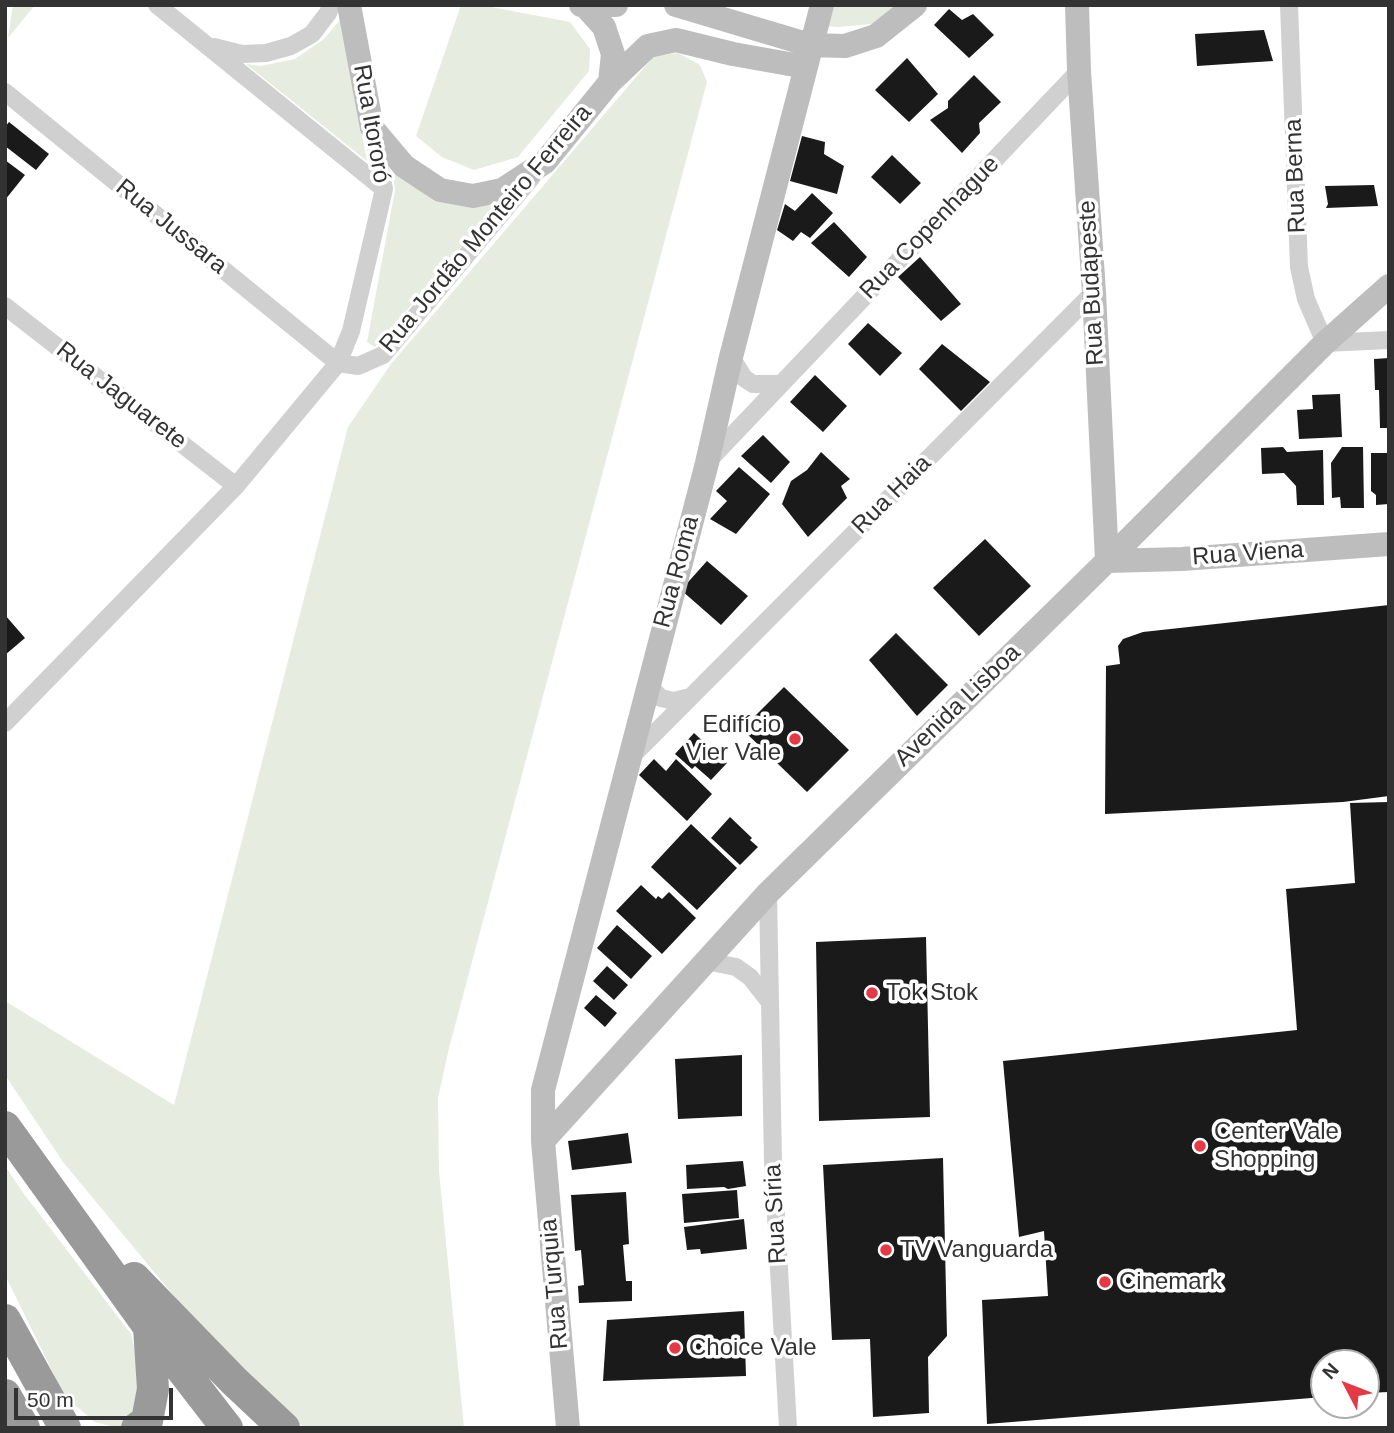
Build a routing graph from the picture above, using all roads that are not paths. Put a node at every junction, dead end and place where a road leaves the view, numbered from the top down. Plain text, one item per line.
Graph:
1 (157, 5) edge
2 (331, 5) edge
3 (349, 5) edge
4 (616, 5) edge
5 (676, 5) edge
6 (822, 5) edge
7 (915, 5) edge
8 (1077, 5) edge
9 (1289, 5) edge
10 (584, 6) edge
11 (207, 45) junction
12 (808, 56) junction
13 (1079, 71) junction
14 (610, 82) junction
15 (5, 92) edge
16 (372, 128) junction
17 (545, 162) junction
18 (384, 189) junction
19 (1389, 286) edge
20 (1094, 292) junction
21 (5, 306) edge
22 (1389, 340) edge
23 (1325, 343) junction
24 (731, 357) junction
25 (338, 363) junction
26 (780, 384) junction
27 (707, 463) junction
28 (236, 486) junction
29 (1389, 544) edge
30 (1107, 561) junction
31 (648, 685) junction
32 (690, 697) junction
33 (6, 720) edge
34 (629, 758) junction
35 (768, 893) junction
36 (706, 961) junction
37 (769, 1001) junction
38 (5, 1127) edge
39 (542, 1141) junction
40 (45, 1182) junction
41 (5, 1320) edge
42 (149, 1327) junction
43 (5, 1395) edge
44 (60, 1417) edge
45 (24, 1428) edge
46 (80, 1428) edge
47 (137, 1428) edge
48 (226, 1428) edge
49 (284, 1428) edge
50 (568, 1428) edge
51 (788, 1428) edge

1 - 11 street
2 - 11 street
3 - 16 main road, Rua Itororó
4 - 10 main road
5 - 12 main road
6 - 12 main road, Rua Roma
7 - 12 main road
8 - 13 main road, Rua Budapeste
9 - 23 street, Rua Berna
10 - 14 main road
11 - 18 street
12 - 14 main road, Rua Jordão Monteiro Ferreira
12 - 24 main road, Rua Roma
13 - 20 main road, Rua Budapeste
13 - 26 street, Rua Copenhague
14 - 17 main road, Rua Jordão Monteiro Ferreira
15 - 25 street, Rua Jussara
16 - 17 main road
16 - 18 street, Rua Itororó
17 - 25 street, Rua Jordão Monteiro Ferreira
18 - 25 street, Rua Itororó
19 - 23 main road, Avenida Lisboa
20 - 30 main road, Rua Budapeste
20 - 32 street, Rua Haia
21 - 28 street, Rua Jaguarete
22 - 23 street
23 - 30 main road, Avenida Lisboa
24 - 26 street
24 - 27 main road, Rua Roma
25 - 28 street
26 - 27 street, Rua Copenhague
27 - 31 main road, Rua Roma
28 - 33 street
29 - 30 main road, Rua Viena
30 - 35 main road, Avenida Lisboa
31 - 32 street
31 - 34 main road, Rua Roma
32 - 34 street, Rua Haia
34 - 39 main road, Rua Roma
35 - 36 main road, Avenida Lisboa
35 - 37 street, Rua Síria
36 - 37 street
36 - 39 main road, Avenida Lisboa
37 - 51 street, Rua Síria
38 - 40 highway
39 - 50 main road, Rua Turquia
40 - 42 highway
40 - 49 highway
41 - 44 highway
42 - 47 highway
42 - 48 highway
43 - 45 highway
44 - 46 highway

